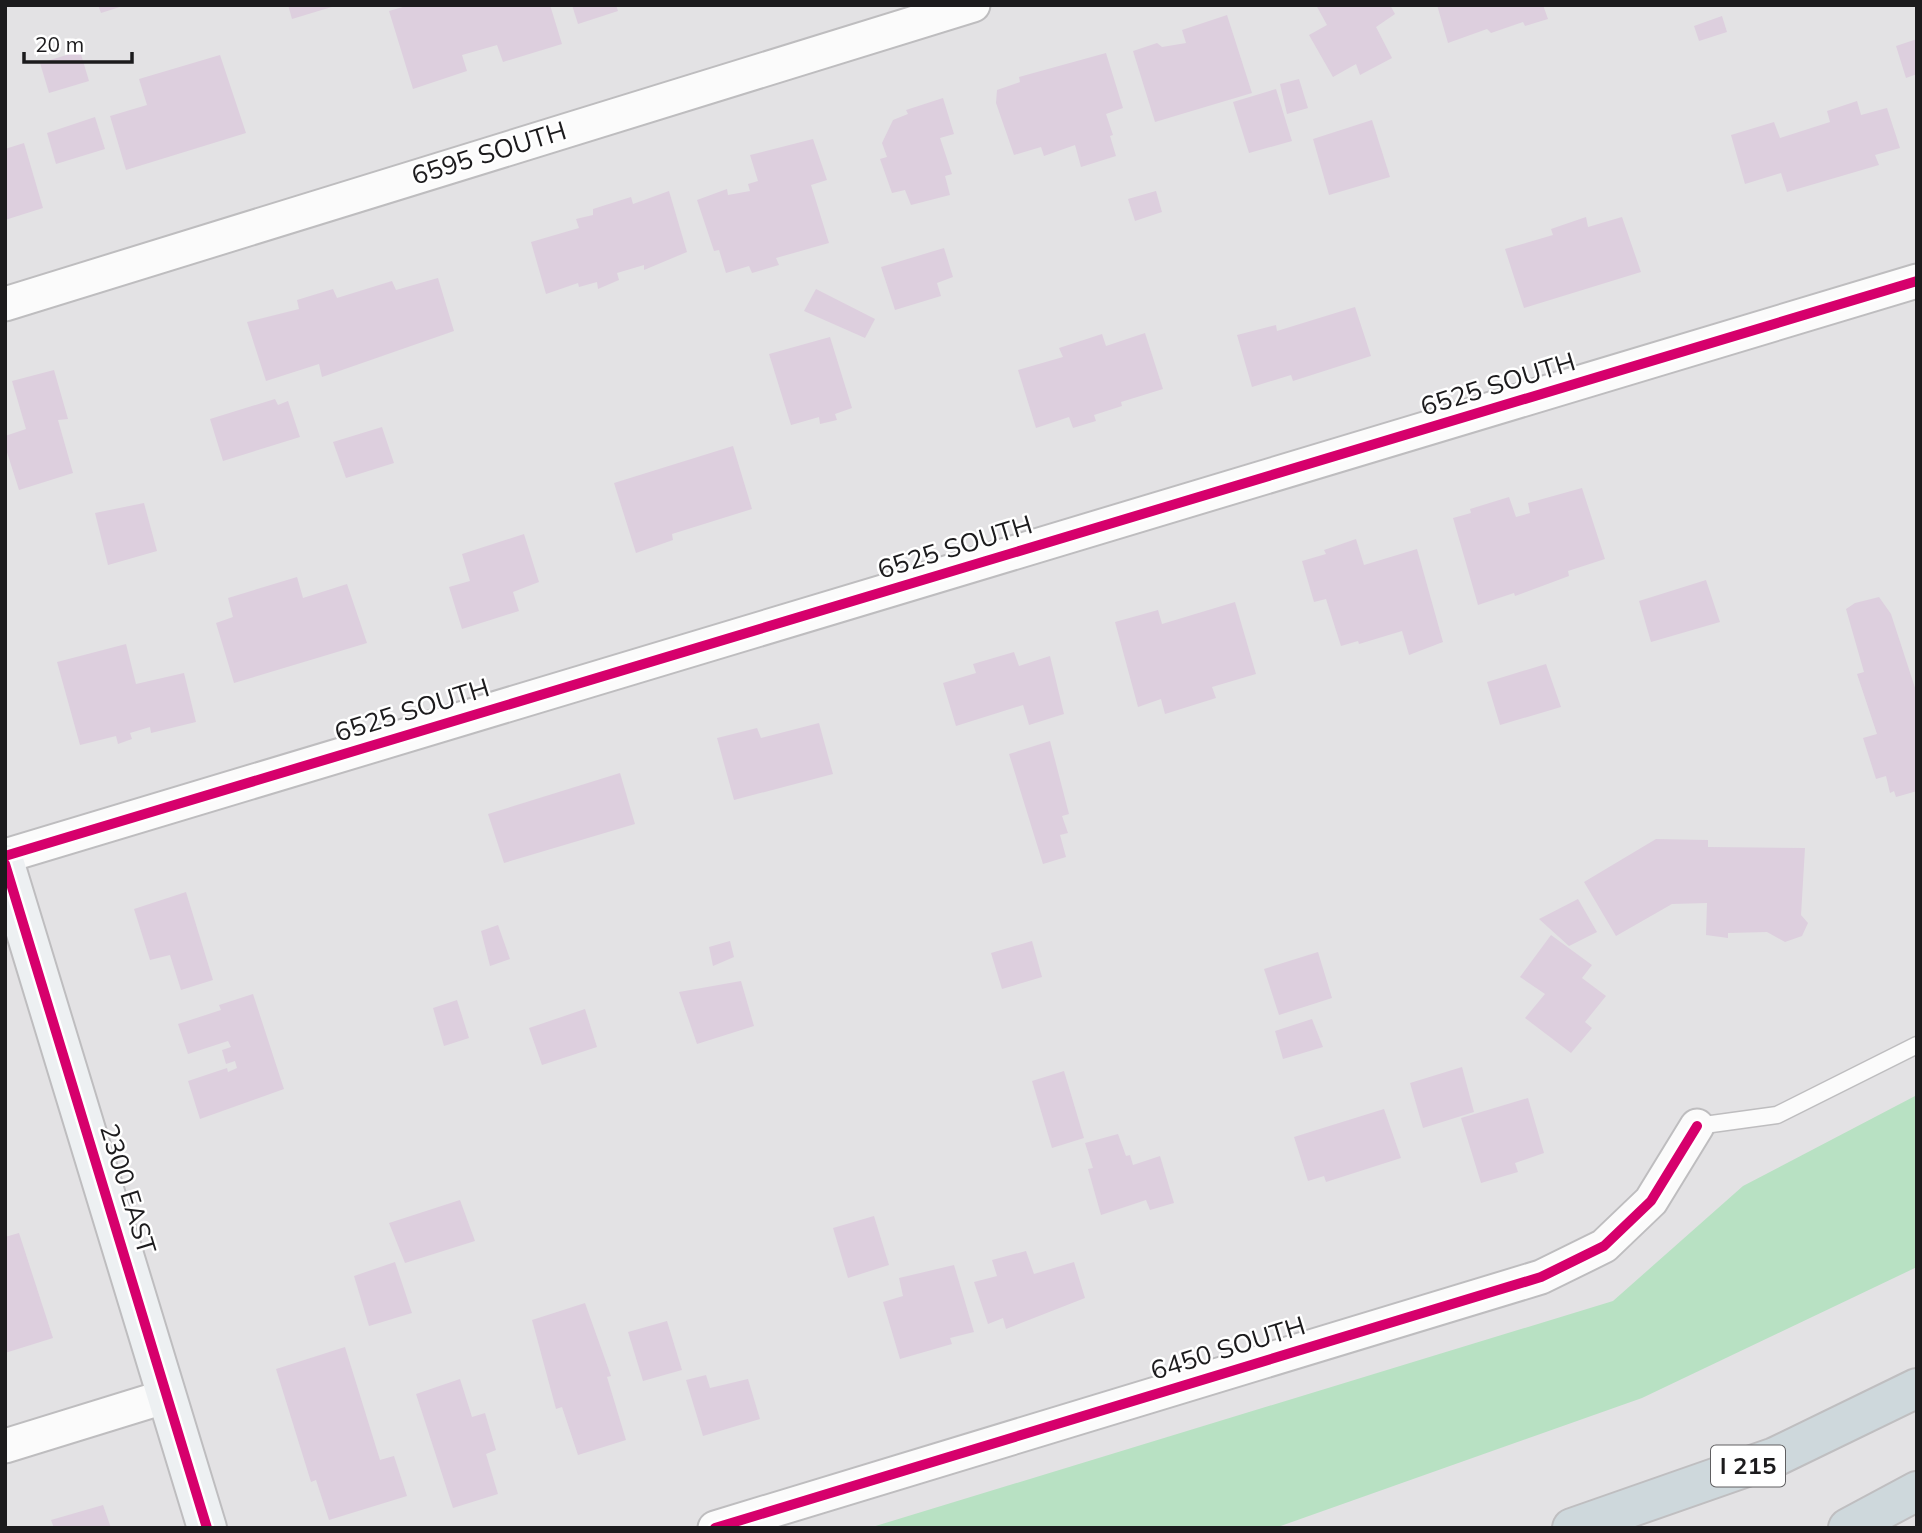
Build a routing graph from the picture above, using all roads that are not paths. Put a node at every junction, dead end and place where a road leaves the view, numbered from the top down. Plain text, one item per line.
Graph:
1 (973, 5) edge
2 (1917, 281) edge
3 (5, 304) edge
4 (7, 872) edge
5 (1917, 1045) edge
6 (1697, 1125) joint
7 (1917, 1362) edge
8 (1917, 1388) edge
9 (167, 1396) junction
10 (5, 1446) edge
11 (1775, 1457) junction
12 (1917, 1491) edge
13 (1917, 1513) edge
14 (207, 1528) edge
15 (715, 1528) edge
16 (1572, 1528) edge
17 (1848, 1528) edge
18 (1875, 1528) edge

1 - 3 street, 6595 SOUTH
2 - 4 street, 6525 SOUTH
4 - 9 street, 2300 EAST
5 - 6 lane
6 - 15 street, 6450 SOUTH
7 - 11 highway
8 - 11 highway, I 215
9 - 10 street
9 - 14 street, 2300 EAST
11 - 16 highway, I 215
12 - 17 highway
13 - 18 highway

